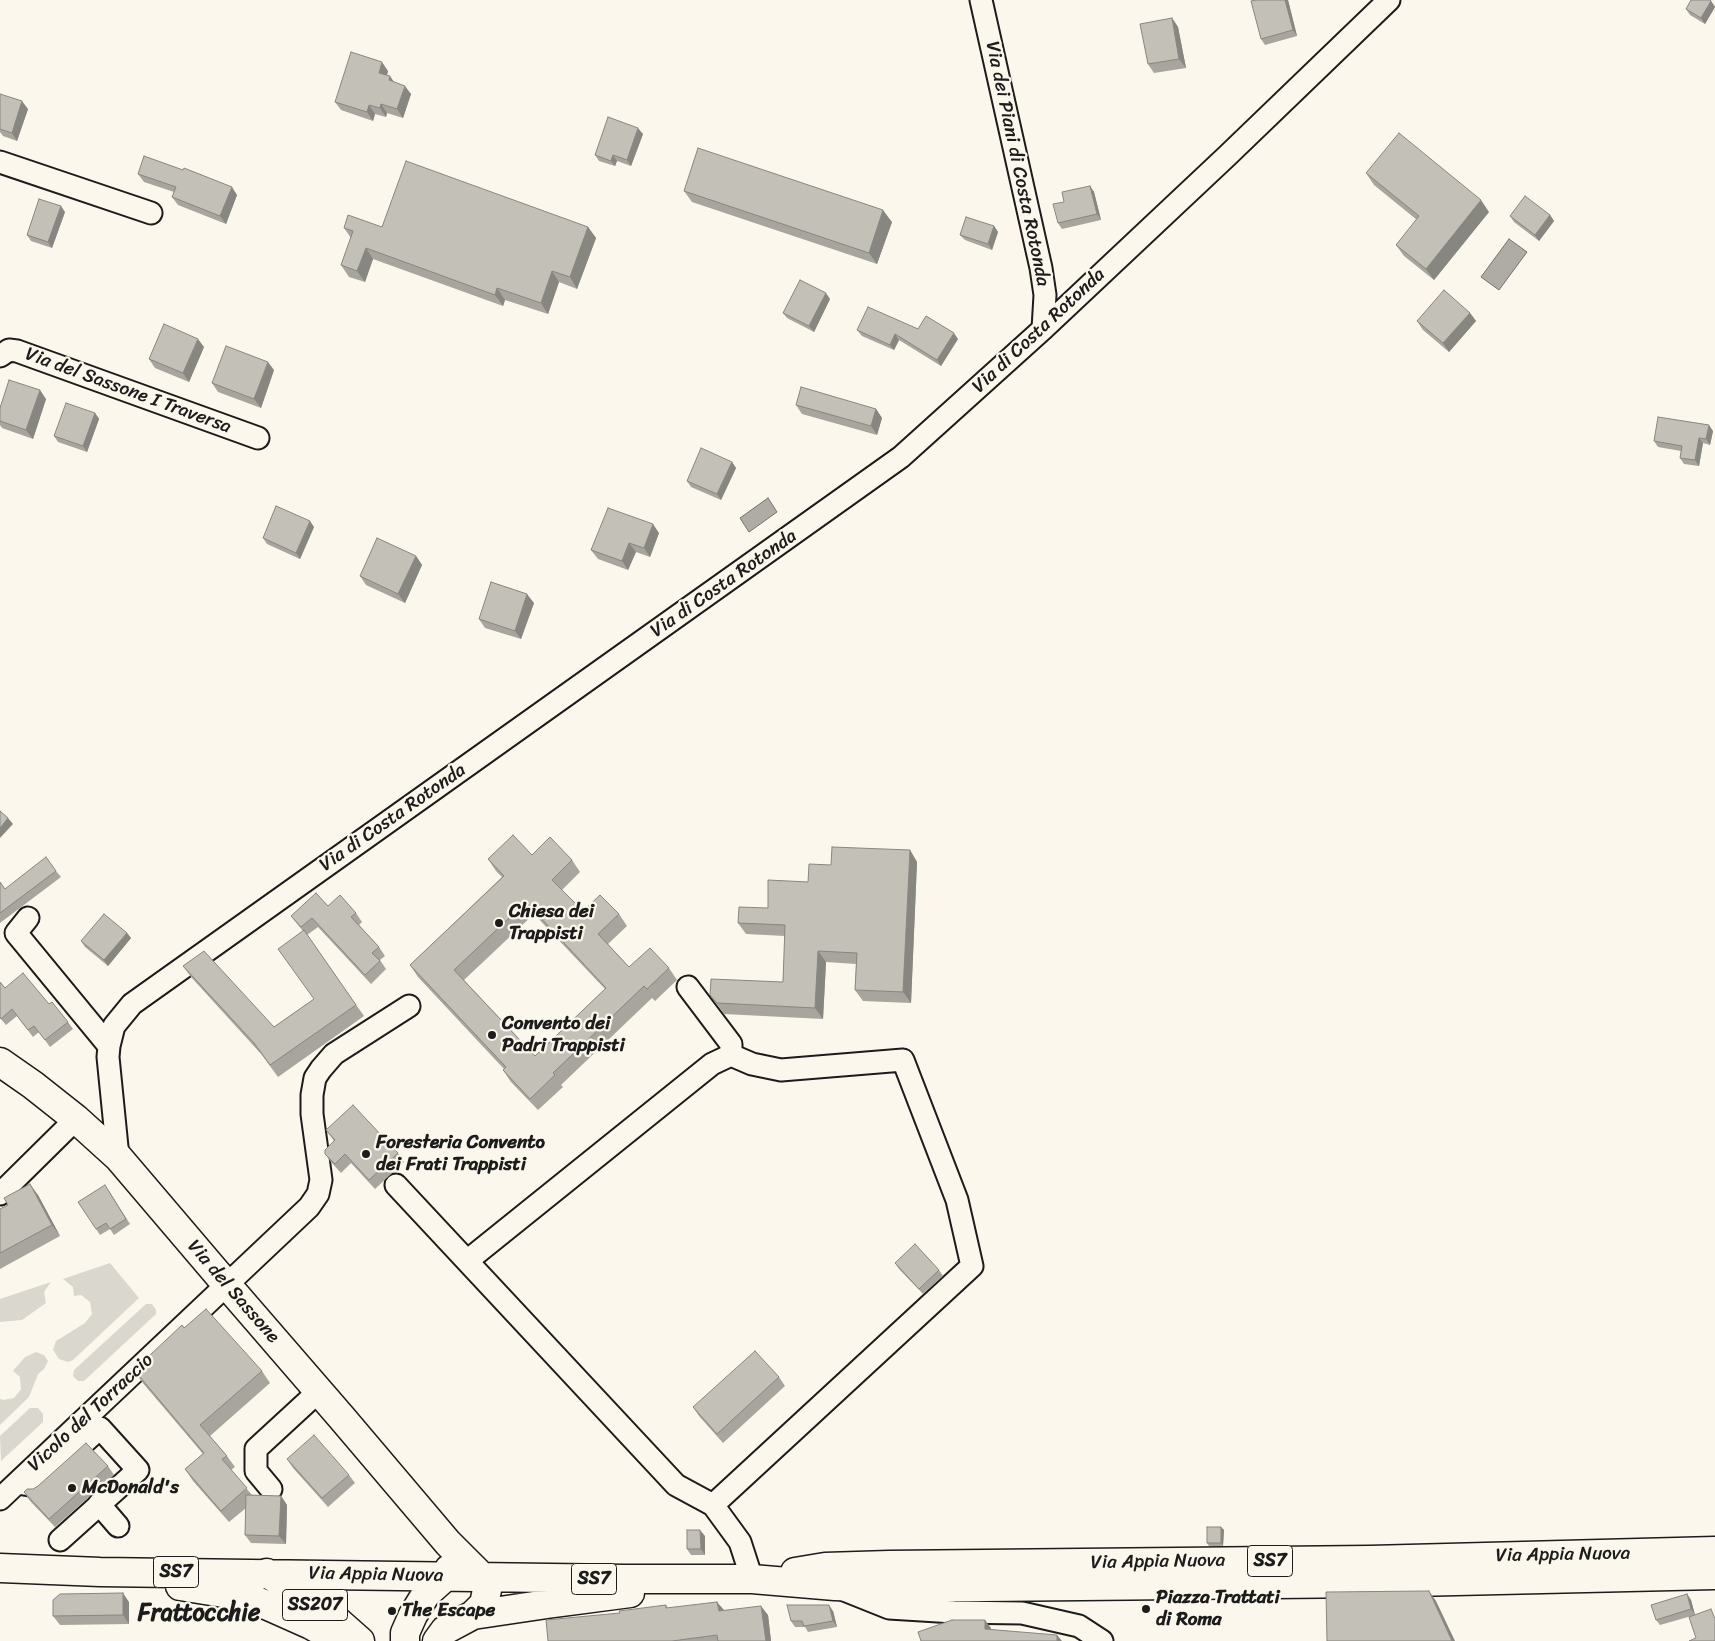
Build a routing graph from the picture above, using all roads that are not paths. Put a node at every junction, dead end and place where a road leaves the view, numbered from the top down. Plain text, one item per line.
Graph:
1 (981, 0) edge
2 (1389, 0) edge
3 (0, 162) edge
4 (151, 213) dead end
5 (1043, 329) junction
6 (0, 356) edge
7 (258, 438) dead end
8 (28, 918) dead end
9 (688, 987) dead end
10 (409, 1006) dead end
11 (109, 1046) junction
12 (731, 1055) junction
13 (0, 1062) edge
14 (76, 1119) junction
15 (118, 1156) junction
16 (396, 1185) dead end
17 (0, 1194) edge
18 (468, 1262) junction
19 (227, 1286) junction
20 (319, 1391) junction
21 (18, 1482) junction
22 (271, 1488) dead end
23 (0, 1499) edge
24 (99, 1504) junction
25 (713, 1505) junction
26 (118, 1526) dead end
27 (60, 1540) dead end
28 (448, 1543) junction
29 (1715, 1552) edge
30 (0, 1568) edge
31 (100, 1572) junction
32 (267, 1573) junction
33 (1715, 1575) edge
34 (481, 1576) junction
35 (445, 1577) junction
36 (708, 1578) junction
37 (752, 1578) junction
38 (835, 1586) junction
39 (473, 1615) junction
40 (339, 1641) edge
41 (360, 1641) edge
42 (404, 1641) edge
43 (438, 1641) edge
44 (1102, 1641) edge

1 - 5 street, Via dei Piani di Costa Rotonda
2 - 5 street, Via di Costa Rotonda
3 - 4 street
5 - 11 street, Via di Costa Rotonda
6 - 7 street, Via del Sassone I Traversa
8 - 11 street
9 - 12 street
10 - 19 street, Vicolo del Torraccio
11 - 15 street, Via di Costa Rotonda
12 - 18 street
12 - 25 street
13 - 14 main road, Via del Sassone
14 - 15 main road, Via del Sassone
14 - 17 street
15 - 19 main road, Via del Sassone
16 - 18 street
18 - 25 street
19 - 20 main road, Via del Sassone
19 - 21 street, Vicolo del Torraccio
20 - 22 street
20 - 28 main road, Via del Sassone
21 - 23 street, Vicolo del Torraccio
21 - 24 street
24 - 26 street
24 - 27 street
25 - 37 street
28 - 34 main road, Via del Sassone
28 - 35 main road
29 - 37 main road, Via Appia Nuova / SS7
30 - 31 main road, Via Appia Nuova / SS7
31 - 32 main road, Via Appia Nuova / SS7
31 - 40 main road
32 - 35 main road, Via Appia Nuova / SS7
32 - 41 main road, SS207
33 - 38 main road, Via Appia Nuova / SS7
34 - 35 main road, Via Appia Nuova / SS7
34 - 36 main road, Via Appia Nuova / SS7
34 - 39 main road
35 - 42 main road
36 - 37 main road, Via Appia Nuova / SS7
36 - 39 main road
37 - 38 main road, Via Appia Nuova / SS7
38 - 44 street
39 - 43 main road

